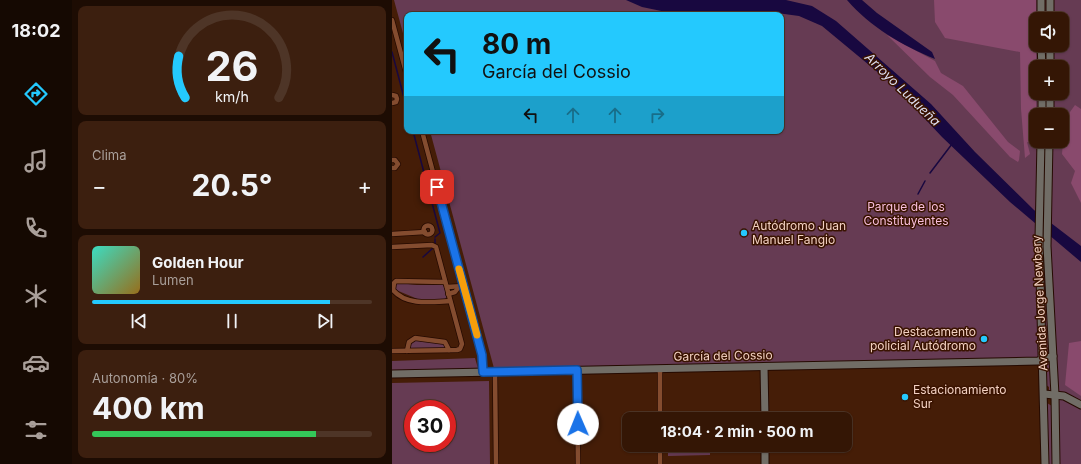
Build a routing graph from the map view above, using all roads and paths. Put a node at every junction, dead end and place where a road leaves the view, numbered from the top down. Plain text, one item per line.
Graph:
1 (1041, 0) edge
2 (1050, 0) edge
3 (1041, 12) edge
4 (1050, 12) edge
5 (392, 20) edge
6 (404, 65) edge
7 (392, 95) edge
8 (392, 103) edge
9 (423, 134) edge
10 (1041, 148) edge
11 (1049, 148) edge
12 (392, 160) edge
13 (392, 168) edge
14 (424, 232) dead end
15 (392, 234) edge
16 (392, 247) edge
17 (446, 285) junction
18 (464, 286) junction
19 (458, 288) junction
20 (448, 294) junction
21 (450, 301) junction
22 (449, 350) junction
23 (393, 351) edge
24 (407, 351) junction
25 (1053, 356) junction
26 (1043, 359) junction
27 (764, 367) junction
28 (660, 368) junction
29 (577, 370) junction
30 (483, 372) junction
31 (495, 372) junction
32 (392, 374) edge
33 (1044, 394) junction
34 (1055, 395) junction
35 (1081, 405) edge
36 (660, 412) edge
37 (765, 412) edge
38 (660, 452) edge
39 (765, 452) edge
40 (496, 464) edge
41 (578, 464) edge
42 (660, 464) edge
43 (765, 464) edge
44 (1045, 464) edge
45 (1056, 464) edge

1 - 3 main road
2 - 4 main road
5 - 6 street
7 - 8 street
9 - 18 street
10 - 26 main road, Avenida Jorge Newbery
11 - 25 main road, Avenida Jorge Newbery
12 - 13 street
14 - 15 street
16 - 17 street
17 - 19 street
17 - 20 street
17 - 21 street
18 - 19 street
18 - 30 street
19 - 20 street
20 - 21 street
21 - 22 street
22 - 24 street
22 - 24 street
23 - 24 street
25 - 26 main road, García del Cossio
25 - 34 main road, Avenida Jorge Newbery
26 - 27 main road, García del Cossio
26 - 33 main road, Avenida Jorge Newbery
27 - 28 main road, García del Cossio
27 - 37 main road
28 - 29 main road, García del Cossio
28 - 36 street
29 - 31 main road, García del Cossio
29 - 41 street
30 - 31 main road, García del Cossio
30 - 32 main road, García del Cossio
31 - 40 street
33 - 34 main road
33 - 44 main road, Avenida Jorge Newbery
34 - 35 main road
34 - 45 main road, Avenida Jorge Newbery
38 - 42 street
39 - 43 main road

